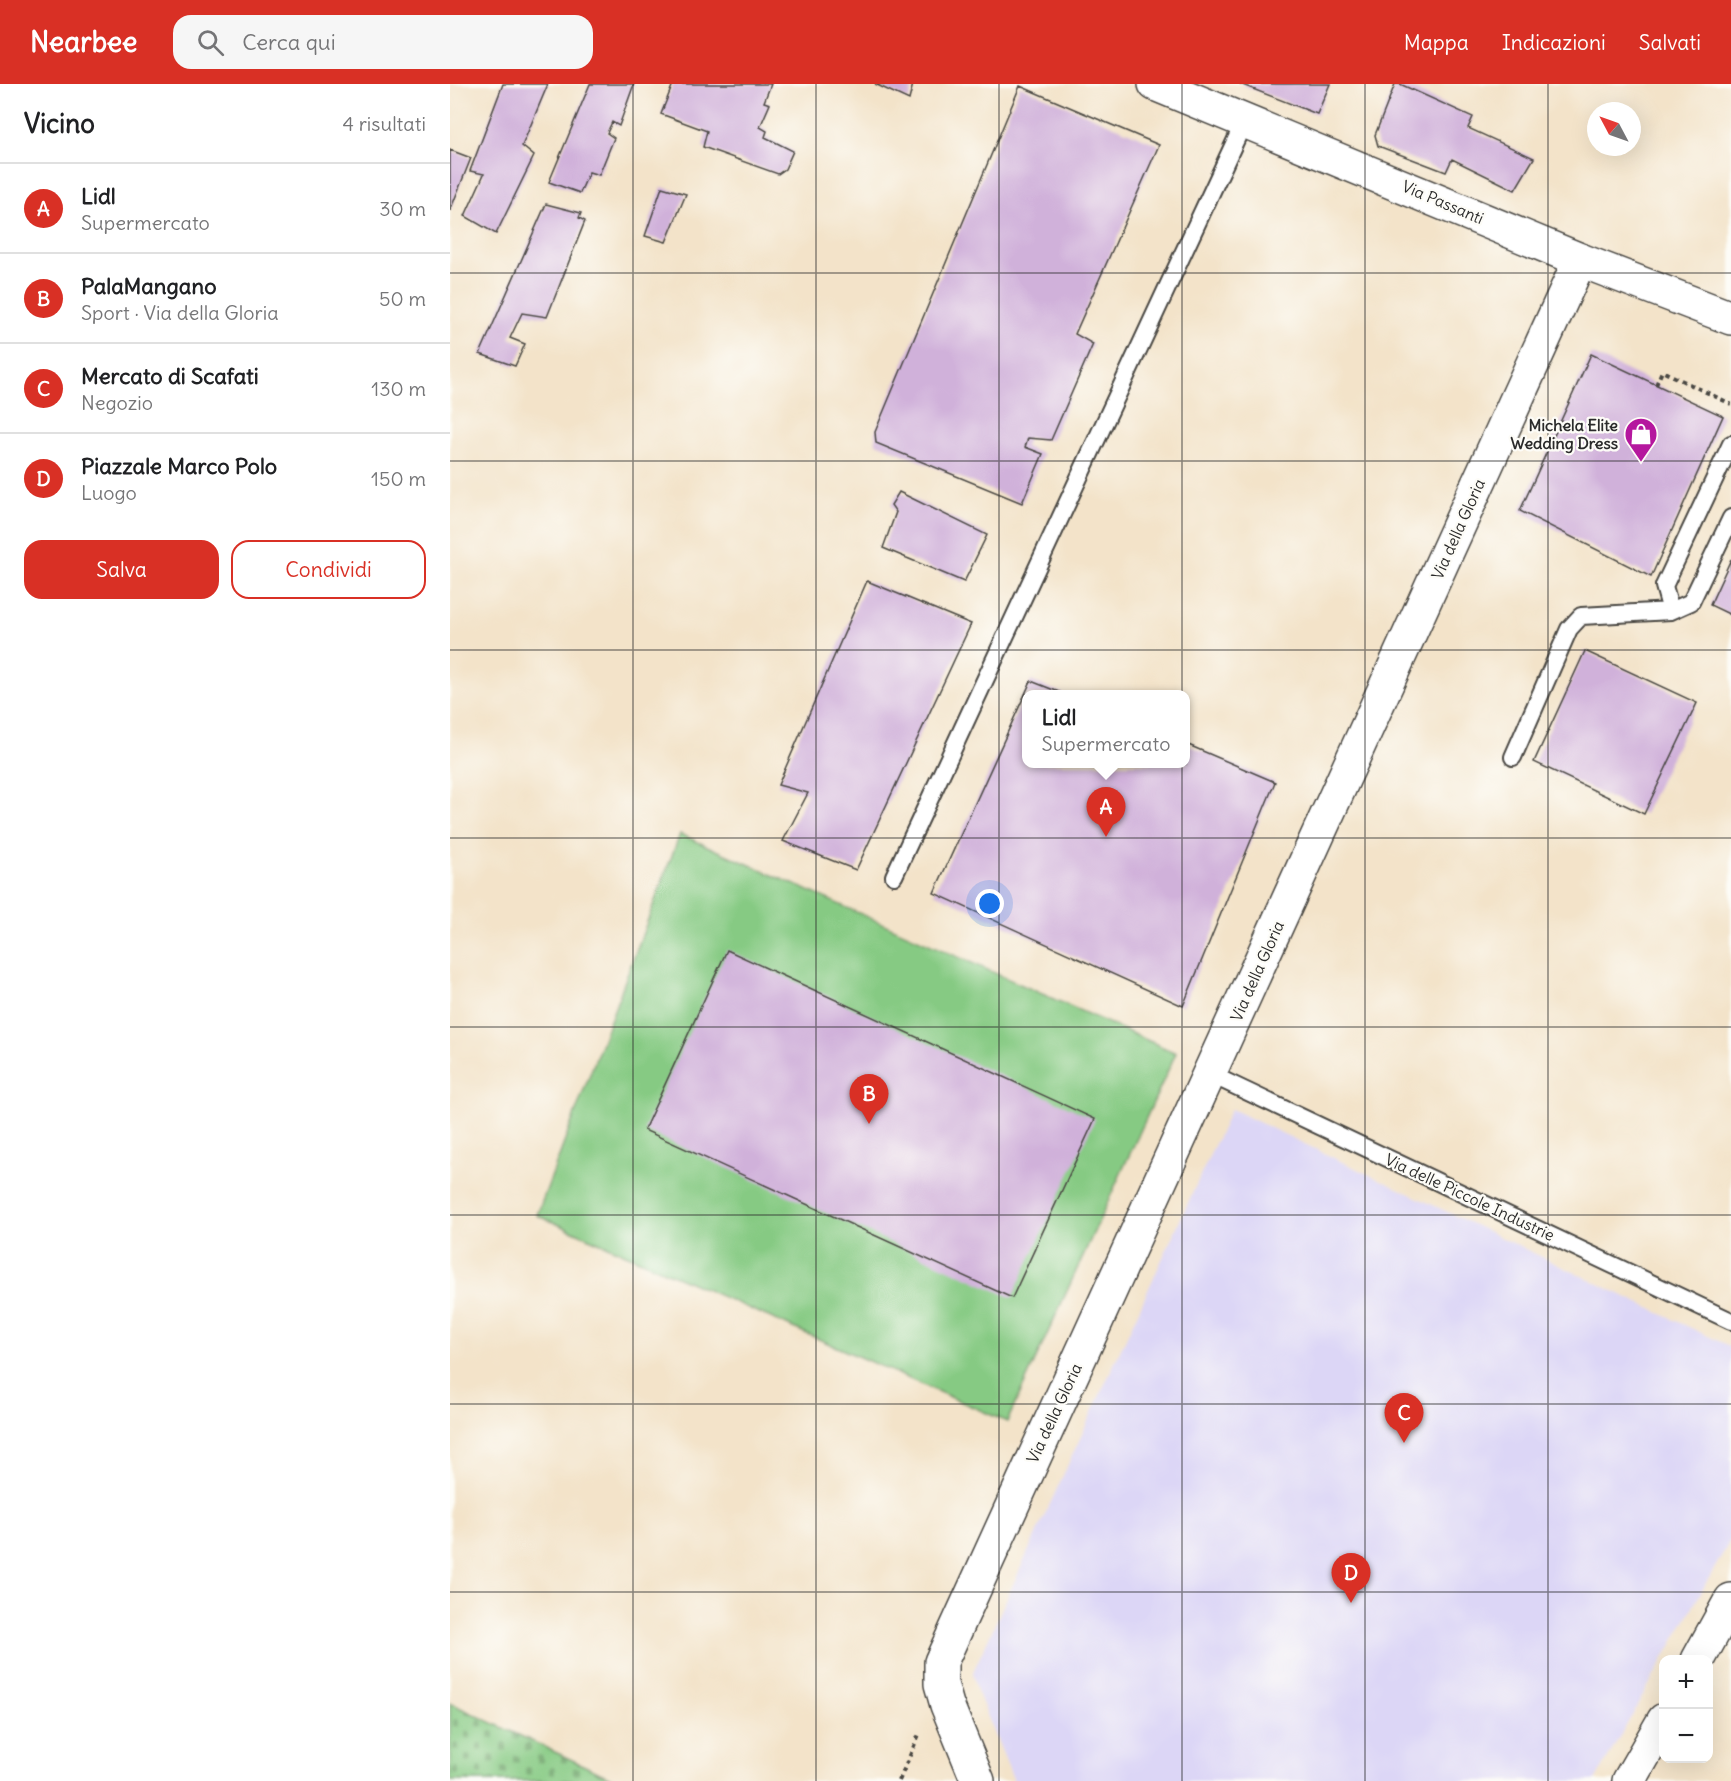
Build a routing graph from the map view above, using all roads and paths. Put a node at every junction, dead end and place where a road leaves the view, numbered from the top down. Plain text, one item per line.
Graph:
1 (1155, 84) edge
2 (1245, 120) junction
3 (1580, 260) junction
4 (1731, 318) edge
5 (1656, 385) dead end
6 (1731, 404) edge
7 (1731, 444) edge
8 (1731, 518) edge
9 (1671, 611) junction
10 (1513, 757) dead end
11 (894, 876) dead end
12 (1210, 1074) junction
13 (1731, 1321) edge
14 (1731, 1600) edge
15 (1700, 1655) edge
16 (1659, 1729) edge
17 (978, 1781) edge
18 (1629, 1781) edge

1 - 2 street, Via Passanti
2 - 3 street, Via Passanti
2 - 11 lane
3 - 4 street, Via Passanti
3 - 12 street, Via della Gloria
5 - 6 path
7 - 9 lane
8 - 9 lane
9 - 10 lane
12 - 13 lane, Via delle Piccole Industrie
12 - 17 street, Via della Gloria
14 - 15 street
16 - 18 street

